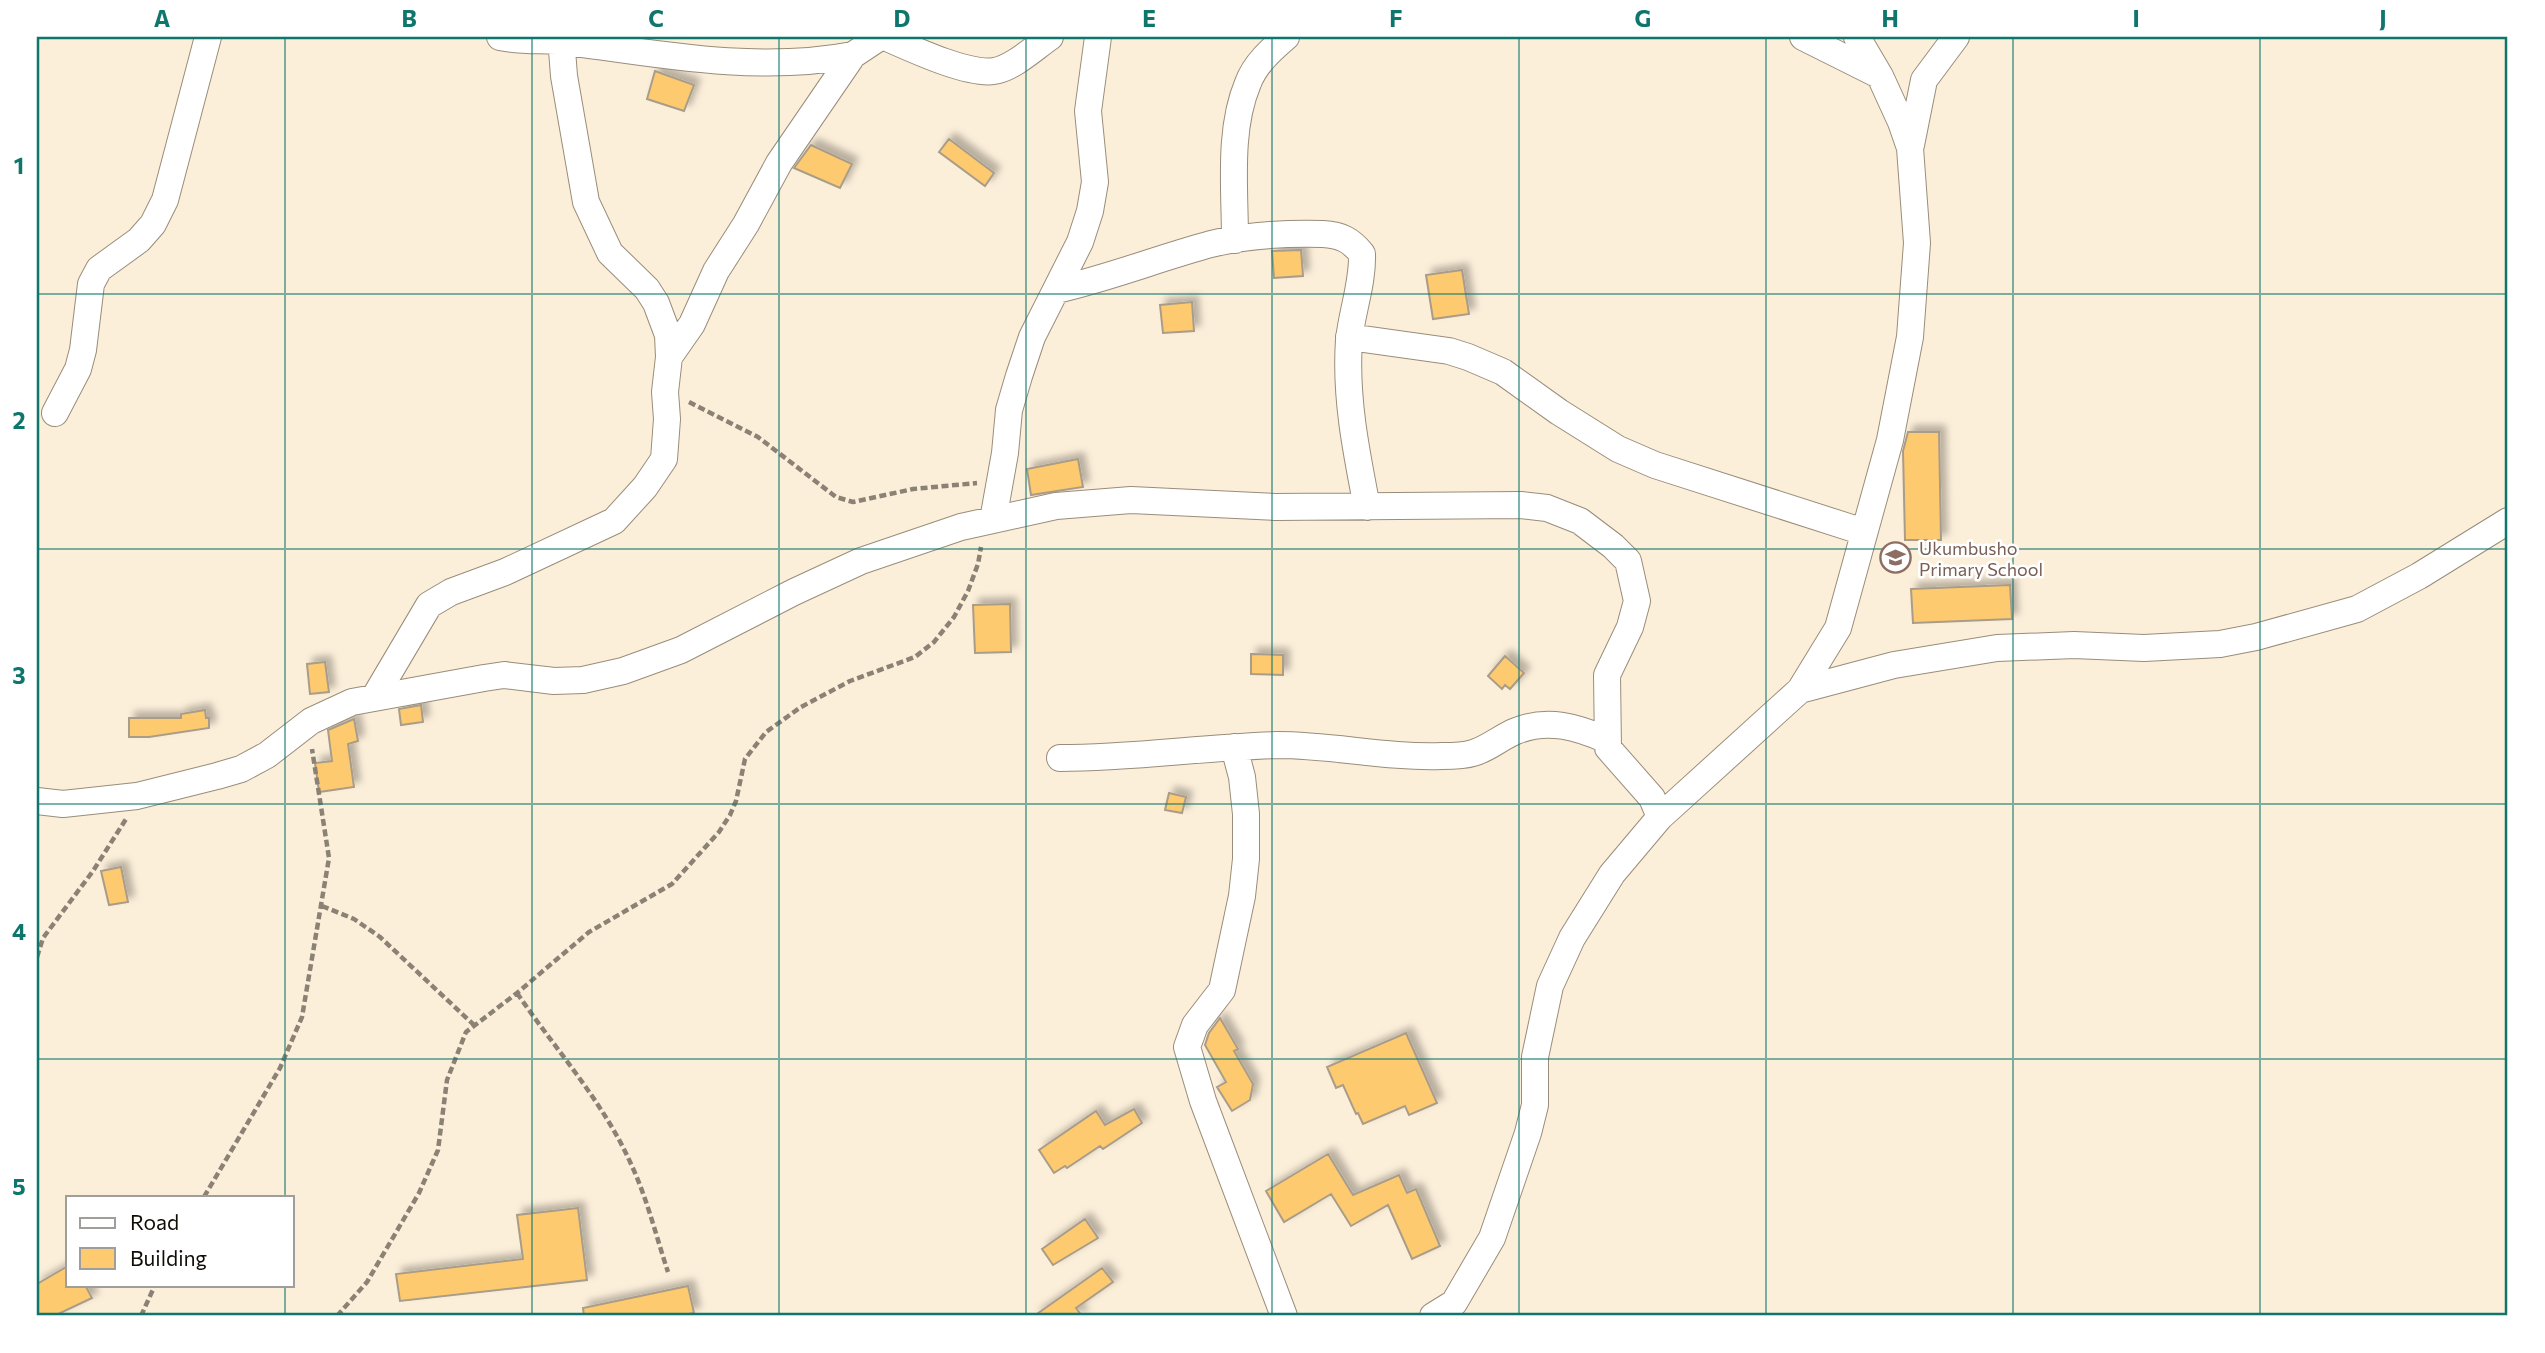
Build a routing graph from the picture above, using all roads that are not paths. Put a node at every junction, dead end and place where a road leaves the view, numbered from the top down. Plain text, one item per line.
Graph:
1 (208, 37) edge
2 (500, 37) edge
3 (883, 37) edge
4 (1050, 37) edge
5 (1098, 37) edge
6 (1286, 37) edge
7 (1803, 37) edge
8 (1857, 37) edge
9 (1956, 37) edge
10 (561, 39) edge
11 (853, 55) junction
12 (1880, 76) junction
13 (1910, 148) junction
14 (1235, 240) junction
15 (1056, 290) junction
16 (1349, 337) junction
17 (668, 357) junction
18 (55, 413) dead end
19 (1367, 506) junction
20 (2508, 520) edge
21 (988, 521) junction
22 (1864, 532) junction
23 (1800, 691) junction
24 (374, 698) junction
25 (1607, 740) junction
26 (1234, 747) junction
27 (1060, 758) dead end
28 (37, 802) edge
29 (1660, 817) junction
30 (1284, 1316) edge
31 (1433, 1316) edge

1 - 18 street
2 - 10 street
3 - 4 street
3 - 11 street
5 - 15 street
6 - 14 street
7 - 12 street
8 - 12 street
9 - 13 street
10 - 11 street
10 - 17 street
11 - 17 street
12 - 13 street
13 - 22 street
14 - 15 street
14 - 16 street
15 - 21 street
16 - 19 street
16 - 22 street
17 - 24 street
19 - 21 street
19 - 25 street
20 - 23 street
21 - 24 street
22 - 23 street
23 - 29 street
24 - 28 street
25 - 26 street
25 - 29 street
26 - 27 street
26 - 30 street
29 - 31 street

